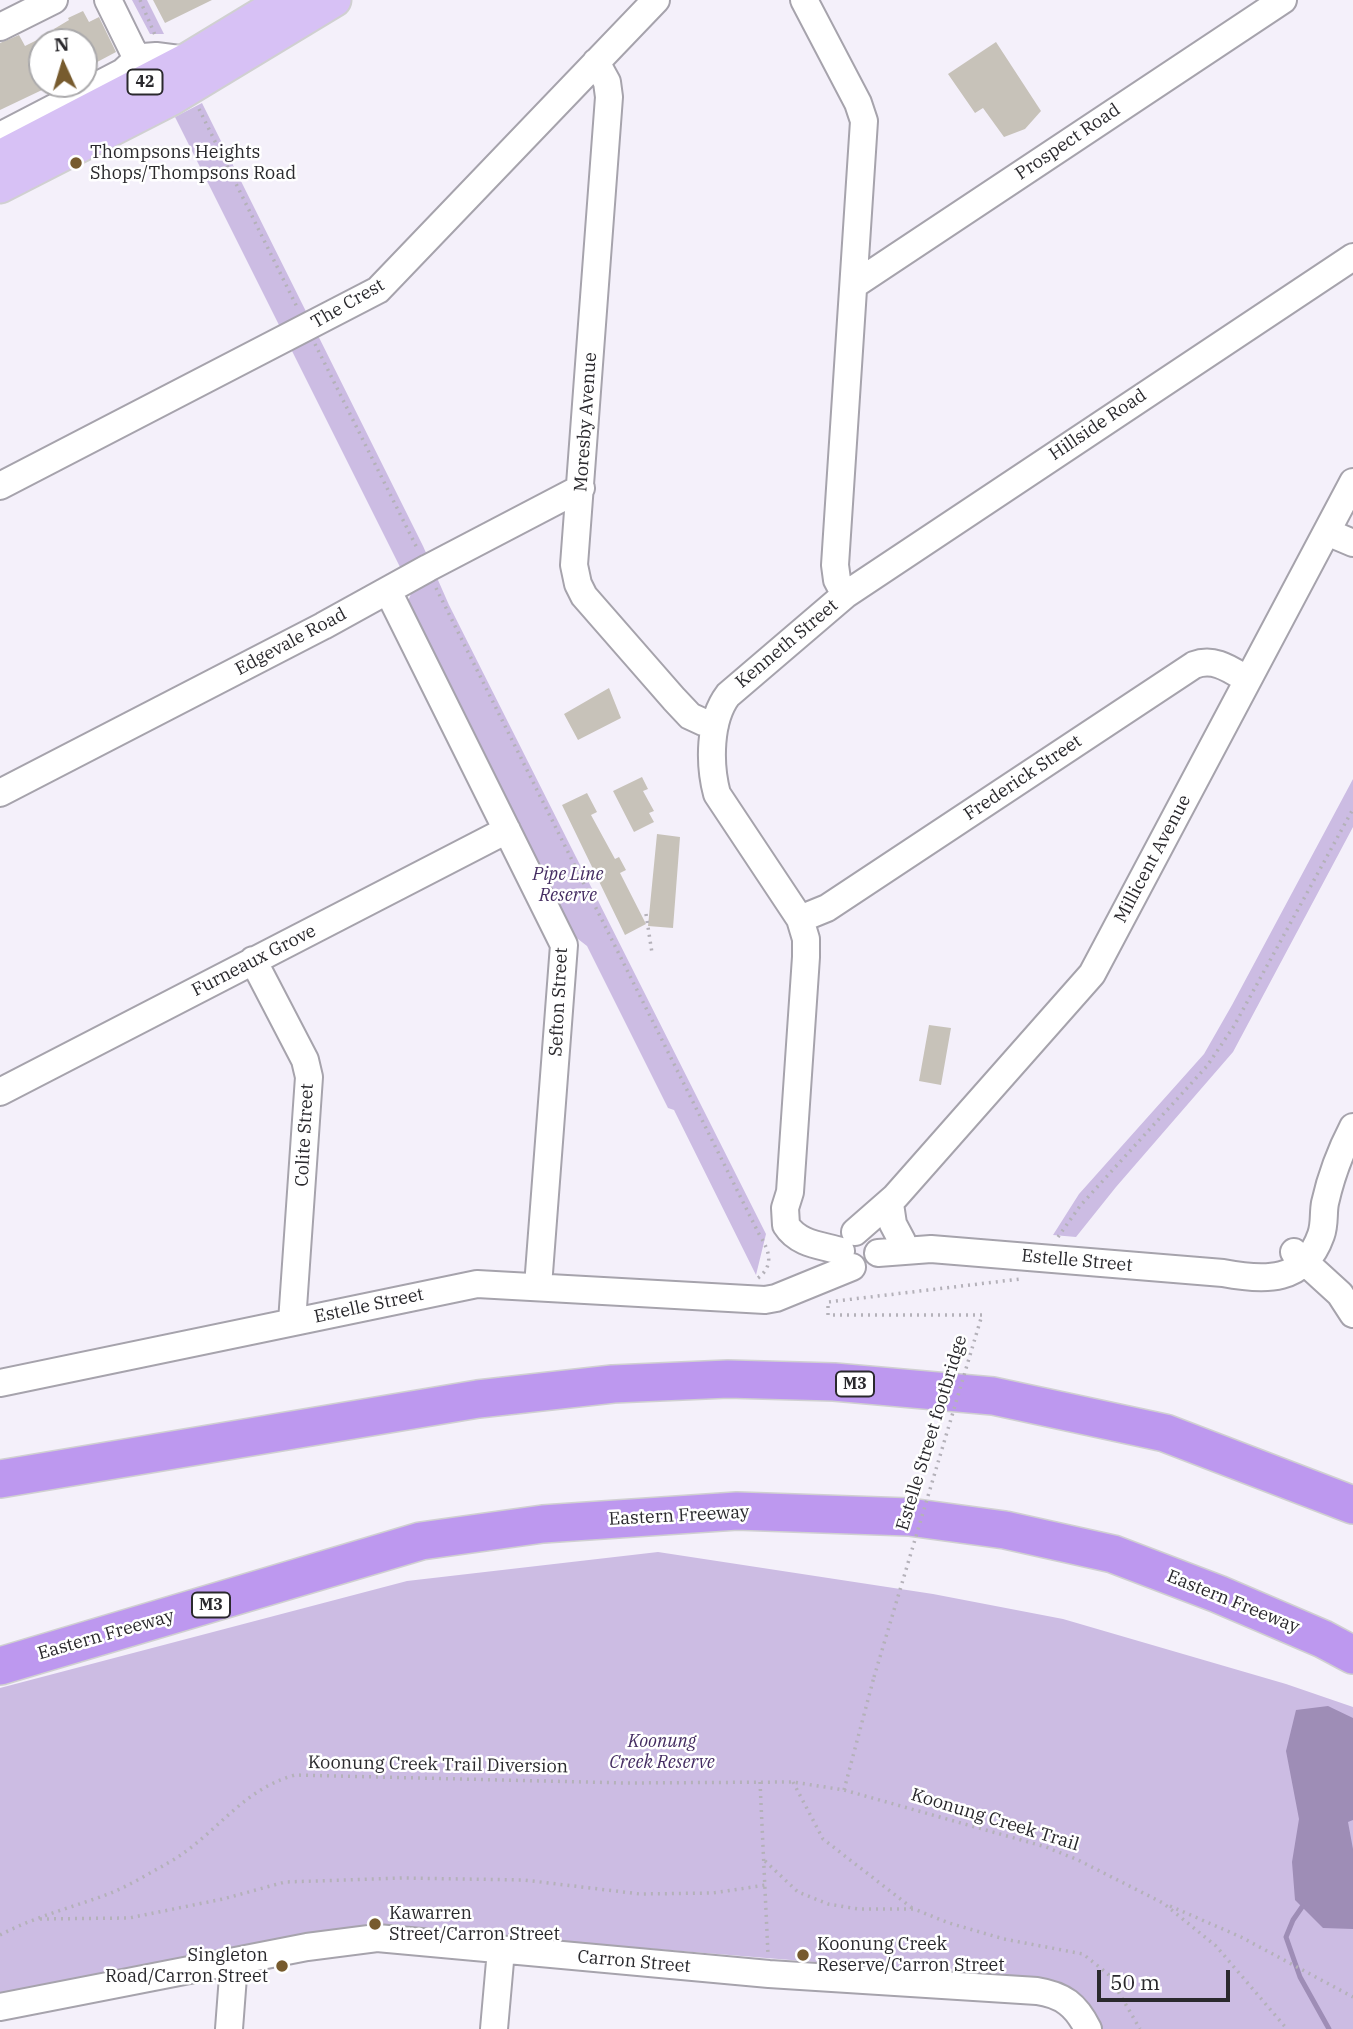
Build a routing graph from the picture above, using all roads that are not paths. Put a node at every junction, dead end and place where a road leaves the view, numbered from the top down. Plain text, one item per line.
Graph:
1 (54, 0) edge
2 (108, 0) edge
3 (286, 0) edge
4 (334, 0) edge
5 (656, 0) edge
6 (1283, 0) edge
7 (812, 3) edge
8 (0, 27) edge
9 (143, 57) junction
10 (187, 60) junction
11 (596, 62) junction
12 (0, 135) edge
13 (0, 157) edge
14 (0, 186) edge
15 (1353, 257) edge
16 (854, 285) junction
17 (1353, 482) edge
18 (0, 486) edge
19 (581, 488) junction
20 (1337, 528) edge
21 (1353, 543) edge
22 (388, 591) junction
23 (845, 595) junction
24 (1248, 680) junction
25 (715, 725) junction
26 (0, 793) edge
27 (507, 830) junction
28 (800, 919) junction
29 (253, 960) junction
30 (0, 1092) edge
31 (1353, 1127) edge
32 (790, 1192) junction
33 (892, 1200) junction
34 (797, 1238) junction
35 (902, 1241) junction
36 (858, 1246) junction
37 (931, 1249) junction
38 (1299, 1257) junction
39 (793, 1281) junction
40 (538, 1286) junction
41 (748, 1289) junction
42 (1353, 1314) edge
43 (292, 1322) junction
44 (0, 1384) edge
45 (0, 1479) edge
46 (1353, 1505) edge
47 (1353, 1655) edge
48 (0, 1666) edge
49 (501, 1950) junction
50 (234, 1963) junction
51 (0, 2007) edge
52 (229, 2029) edge
53 (494, 2029) edge
54 (1088, 2029) edge

1 - 8 street
2 - 9 street
3 - 10 main road, 42
4 - 14 main road, 42
5 - 11 street, The Crest
6 - 16 street, Prospect Road
7 - 16 street, Kenneth Street
9 - 10 street
9 - 12 street
10 - 13 main road, 42
11 - 18 street, The Crest
11 - 19 street, Moresby Avenue
15 - 23 street, Hillside Road
16 - 23 street, Kenneth Street
17 - 20 street, Millicent Avenue
19 - 22 street, Edgevale Road
19 - 25 street, Moresby Avenue
20 - 21 street
20 - 24 street, Millicent Avenue
22 - 26 street, Edgevale Road
22 - 27 street, Sefton Street
23 - 25 street, Kenneth Street
24 - 28 street, Frederick Street
24 - 33 street, Millicent Avenue
25 - 28 street, Kenneth Street
27 - 29 street, Furneaux Grove
27 - 40 street, Sefton Street
28 - 32 street, Kenneth Street
29 - 30 street, Furneaux Grove
29 - 43 street, Colite Street
31 - 38 street
32 - 34 street, Kenneth Street
32 - 36 street, Kenneth Street
33 - 35 street
33 - 36 street, Millicent Avenue
34 - 36 street
34 - 39 street
35 - 36 street, Estelle Street
35 - 37 street, Estelle Street
36 - 37 street, Estelle Street
36 - 39 street, Estelle Street
36 - 41 street, Estelle Street
37 - 38 street, Estelle Street
38 - 42 street
39 - 41 street, Estelle Street
40 - 41 street, Estelle Street
40 - 43 street, Estelle Street
43 - 44 street, Estelle Street
45 - 46 highway, M3
47 - 48 highway, Eastern Freeway / M3
49 - 50 street, Carron Street
49 - 53 street
49 - 54 street, Carron Street
50 - 51 street, Carron Street
50 - 52 street

